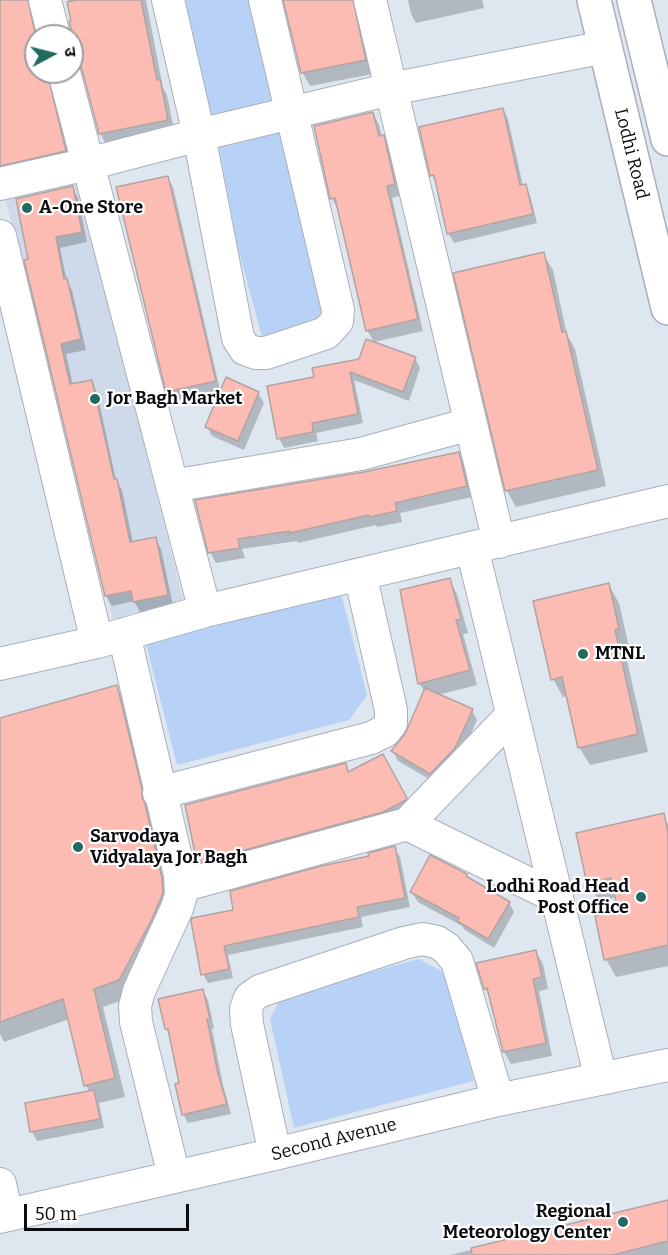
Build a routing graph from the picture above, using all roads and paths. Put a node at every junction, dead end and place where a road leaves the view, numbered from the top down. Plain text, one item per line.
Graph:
1 (45, 0) edge
2 (168, 0) edge
3 (265, 0) edge
4 (370, 0) edge
5 (594, 0) edge
6 (634, 0) edge
7 (51, 24) edge
8 (605, 47) junction
9 (67, 84) edge
10 (391, 88) junction
11 (292, 113) junction
12 (199, 135) junction
13 (668, 140) edge
14 (88, 164) junction
15 (0, 184) edge
16 (0, 236) edge
17 (668, 308) edge
18 (470, 424) junction
19 (172, 486) junction
20 (668, 501) edge
21 (485, 545) junction
22 (360, 574) junction
23 (206, 611) junction
24 (111, 638) junction
25 (0, 664) edge
26 (512, 715) junction
27 (159, 793) junction
28 (407, 824) junction
29 (181, 886) junction
30 (556, 897) junction
31 (668, 1065) edge
32 (601, 1079) junction
33 (498, 1100) junction
34 (275, 1154) junction
35 (174, 1176) junction
36 (0, 1184) edge
37 (4, 1216) edge

1 - 7 street
2 - 12 street
3 - 11 street
4 - 10 street
5 - 8 main road, Lodhi Road
6 - 13 main road
8 - 10 street
8 - 17 main road, Lodhi Road
9 - 14 street
10 - 11 street
10 - 18 street
11 - 12 street
11 - 12 street
12 - 14 street
14 - 15 street
14 - 19 street
16 - 24 street
18 - 19 street
18 - 21 street
19 - 23 street
20 - 21 street
21 - 22 street
21 - 26 street
22 - 23 street
22 - 27 street
23 - 24 street
24 - 25 street
24 - 27 street
26 - 28 street
26 - 30 street
27 - 29 street
28 - 29 street
28 - 30 street
29 - 35 street
30 - 32 street
31 - 32 street, Second Avenue
32 - 33 street, Second Avenue
33 - 34 street, Second Avenue
33 - 34 street
34 - 35 street, Second Avenue
35 - 37 street, Second Avenue
36 - 37 street

